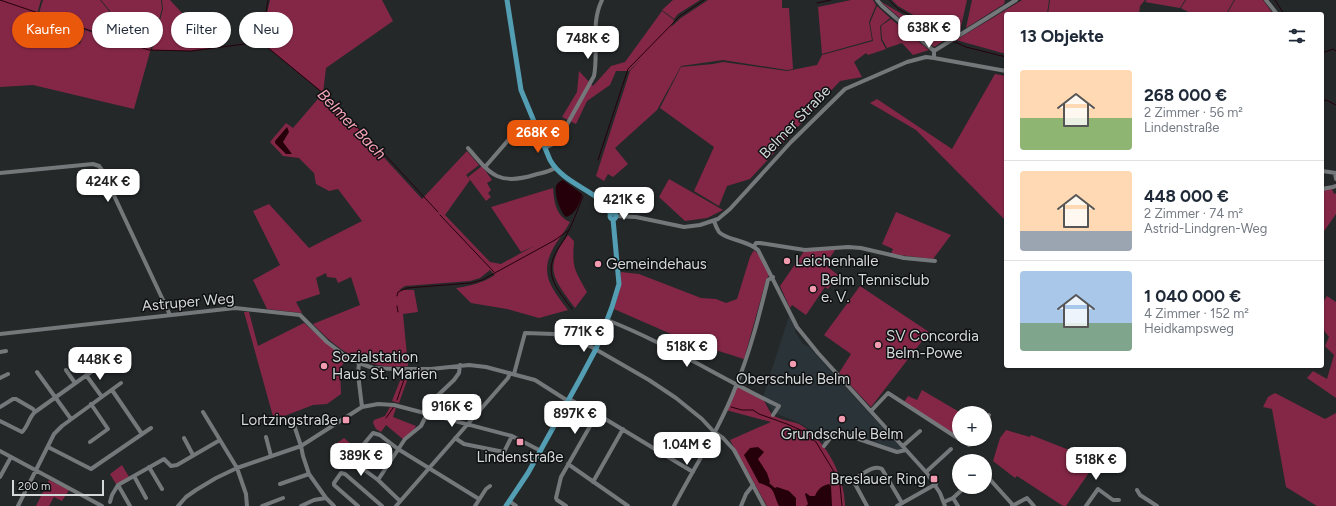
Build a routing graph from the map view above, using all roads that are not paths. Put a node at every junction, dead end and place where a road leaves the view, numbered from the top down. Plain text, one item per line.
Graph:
1 (507, 0) edge
2 (602, 0) edge
3 (877, 0) edge
4 (1009, 0) edge
5 (1016, 0) edge
6 (1266, 0) edge
7 (1008, 5) junction
8 (1275, 12) edge
9 (934, 51) junction
10 (934, 58) junction
11 (1004, 71) edge
12 (524, 122) dead end
13 (468, 148) dead end
14 (545, 148) junction
15 (485, 167) junction
16 (555, 168) junction
17 (1324, 172) edge
18 (0, 173) edge
19 (1336, 173) edge
20 (1336, 179) edge
21 (1336, 186) edge
22 (1324, 189) edge
23 (613, 216) junction
24 (714, 221) junction
25 (754, 246) junction
26 (935, 261) dead end
27 (773, 276) junction
28 (170, 315) junction
29 (607, 320) junction
30 (0, 334) edge
31 (596, 349) junction
32 (6, 351) dead end
33 (0, 352) edge
34 (89, 358) dead end
35 (105, 362) dead end
36 (359, 363) junction
37 (460, 365) junction
38 (96, 368) junction
39 (66, 370) dead end
40 (37, 372) dead end
41 (8, 374) dead end
42 (512, 374) junction
43 (86, 375) junction
44 (0, 378) edge
45 (75, 383) junction
46 (121, 383) dead end
47 (737, 385) junction
48 (112, 390) junction
49 (56, 397) junction
50 (102, 397) junction
51 (569, 400) junction
52 (92, 404) junction
53 (0, 407) edge
54 (362, 407) junction
55 (871, 411) junction
56 (35, 412) junction
57 (203, 412) dead end
58 (428, 413) junction
59 (597, 414) junction
60 (773, 415) dead end
61 (71, 419) junction
62 (0, 421) edge
63 (467, 424) junction
64 (294, 425) dead end
65 (151, 428) dead end
66 (623, 429) junction
67 (920, 431) dead end
68 (714, 432) junction
69 (142, 434) junction
70 (952, 434) edge
71 (512, 436) junction
72 (266, 437) dead end
73 (184, 438) dead end
74 (455, 438) junction
75 (220, 440) junction
76 (90, 442) dead end
77 (301, 446) junction
78 (824, 446) dead end
79 (48, 447) junction
80 (905, 448) junction
81 (398, 449) junction
82 (951, 449) dead end
83 (541, 450) junction
84 (0, 451) edge
85 (193, 455) junction
86 (271, 456) junction
87 (11, 457) junction
88 (568, 464) junction
89 (149, 467) junction
90 (429, 467) junction
91 (237, 468) junction
92 (35, 471) junction
93 (693, 472) junction
94 (926, 472) junction
95 (309, 474) junction
96 (134, 476) junction
97 (0, 477) edge
98 (378, 480) junction
99 (593, 482) junction
100 (992, 482) edge
101 (280, 484) dead end
102 (936, 484) junction
103 (118, 485) junction
104 (753, 485) junction
105 (490, 486) dead end
106 (162, 489) dead end
107 (1137, 490) dead end
108 (957, 494) edge
109 (146, 498) dead end
110 (283, 498) dead end
111 (326, 498) junction
112 (953, 498) junction
113 (479, 499) junction
114 (1118, 500) dead end
115 (110, 502) dead end
116 (902, 503) junction
117 (399, 504) edge
118 (508, 504) edge
119 (944, 504) edge
120 (1012, 505) edge
121 (18, 506) edge
122 (102, 506) edge
123 (130, 506) edge
124 (178, 506) edge
125 (247, 506) edge
126 (262, 506) edge
127 (301, 506) edge
128 (334, 506) edge
129 (358, 506) edge
130 (382, 506) edge
131 (475, 506) edge
132 (516, 506) edge
133 (566, 506) edge
134 (628, 506) edge
135 (674, 506) edge
136 (741, 506) edge
137 (764, 506) edge
138 (867, 506) edge
139 (897, 506) edge
140 (958, 506) edge
141 (1034, 506) edge
142 (1086, 506) edge
143 (1157, 506) edge

1 - 14 main road
2 - 14 street
3 - 9 street
4 - 7 street
5 - 7 street
6 - 8 street
7 - 9 street
9 - 10 street
10 - 11 street, Belmer Straße
10 - 24 street, Belmer Straße
12 - 15 street
13 - 15 street
14 - 16 main road
15 - 16 street
16 - 23 main road
17 - 19 street
18 - 28 street
19 - 20 street
21 - 22 street
23 - 24 street, Belmer Straße
23 - 29 main road
24 - 25 street
25 - 26 street
25 - 27 street
27 - 47 street
27 - 55 street
28 - 30 street, Astruper Weg
28 - 36 street, Astruper Weg
29 - 31 main road
29 - 47 street
31 - 42 street
31 - 51 main road
31 - 68 street
32 - 33 street
34 - 38 street
35 - 38 street
36 - 37 street, Astruper Weg
36 - 54 street
37 - 42 street, Astruper Weg
37 - 58 street
38 - 43 street
39 - 45 street
40 - 49 street
41 - 44 street
42 - 51 street, Astruper Weg
42 - 63 street
43 - 45 street
43 - 50 street
45 - 49 street
46 - 48 street
47 - 60 street
47 - 68 street
48 - 50 street
48 - 69 street
49 - 56 street
49 - 61 street
50 - 52 street
51 - 59 street, Astruper Weg
51 - 83 main road
52 - 61 street
52 - 76 street
53 - 56 street
54 - 58 street
54 - 77 street
55 - 70 street
55 - 80 street
56 - 62 street
57 - 75 street
58 - 63 street
58 - 81 street
59 - 66 street, Astruper Weg
59 - 88 street
61 - 79 street
63 - 71 street
63 - 74 street
64 - 77 street
65 - 69 street
66 - 93 street, Astruper Weg
66 - 99 street
67 - 80 street
68 - 93 street
68 - 104 street
69 - 79 street
71 - 74 street
71 - 83 street
72 - 86 street
73 - 85 street
74 - 90 street
75 - 85 street
75 - 91 street
77 - 86 street
77 - 95 street
78 - 80 street
79 - 92 street
80 - 94 street
81 - 90 street
81 - 98 street
81 - 98 street
82 - 94 street
83 - 118 main road
84 - 87 street
85 - 89 street
86 - 91 street
87 - 92 street
87 - 97 street
88 - 99 street
88 - 133 street
89 - 96 street
89 - 106 street
90 - 113 street
90 - 117 street
91 - 124 street
91 - 125 street
92 - 121 street
92 - 122 street
93 - 135 street
94 - 102 street
95 - 101 street
95 - 111 street
96 - 103 street
96 - 109 street
98 - 117 street
99 - 134 street
100 - 120 street
102 - 116 street
102 - 119 street
103 - 115 street
103 - 123 street
104 - 136 street
104 - 137 street
105 - 113 street
107 - 143 street
108 - 112 street
110 - 126 street
111 - 127 street
111 - 128 street
112 - 119 street
112 - 140 street
113 - 131 street
114 - 142 street
116 - 138 street
116 - 139 street
118 - 132 street
120 - 141 street
129 - 130 street

